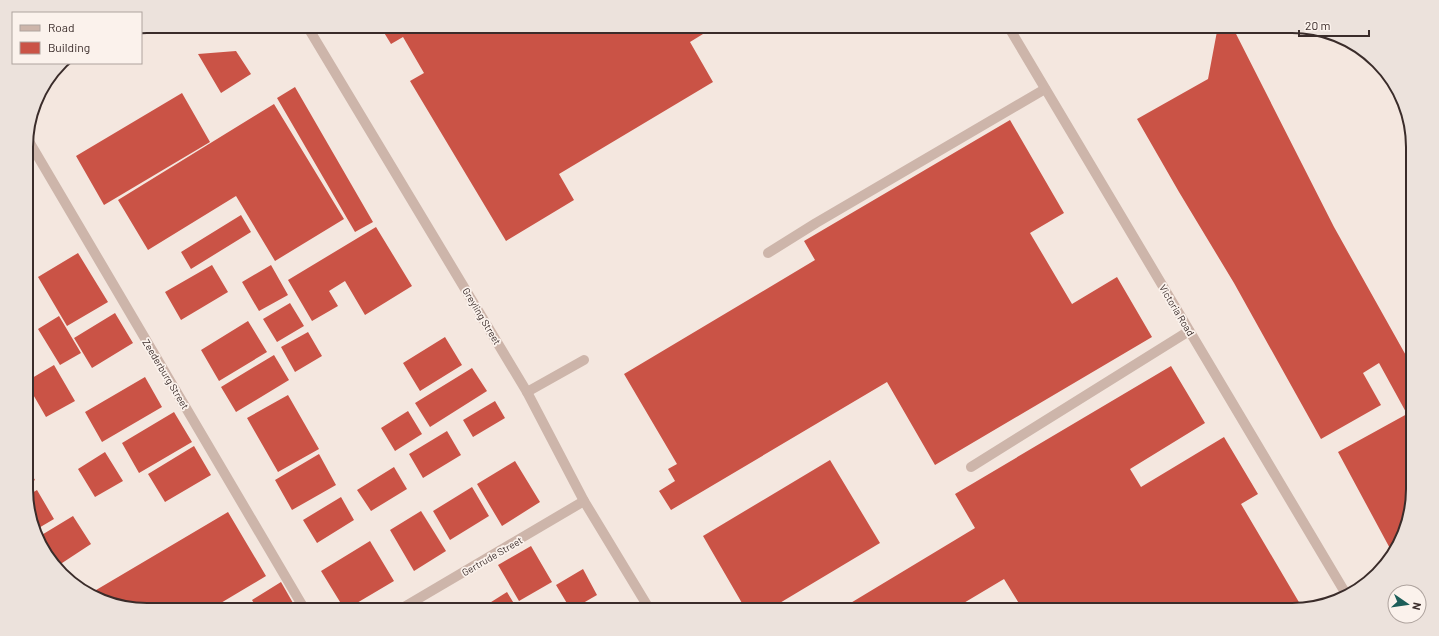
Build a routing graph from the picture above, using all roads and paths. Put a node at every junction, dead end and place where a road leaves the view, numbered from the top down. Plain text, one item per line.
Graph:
1 (311, 33) edge
2 (1012, 33) edge
3 (1046, 88) junction
4 (33, 148) edge
5 (768, 253) dead end
6 (1189, 331) junction
7 (584, 360) dead end
8 (527, 392) junction
9 (971, 467) dead end
10 (584, 502) junction
11 (1344, 590) edge
12 (301, 603) edge
13 (411, 603) edge
14 (646, 603) edge

1 - 8 street, Greyling Street
2 - 3 street, Victoria Road
3 - 5 street
3 - 6 street, Victoria Road
4 - 12 street, Zeederburg Street
6 - 9 street
6 - 11 street, Victoria Road
7 - 8 street
8 - 10 street, Greyling Street
10 - 13 street, Gertrude Street
10 - 14 street, Greyling Street

